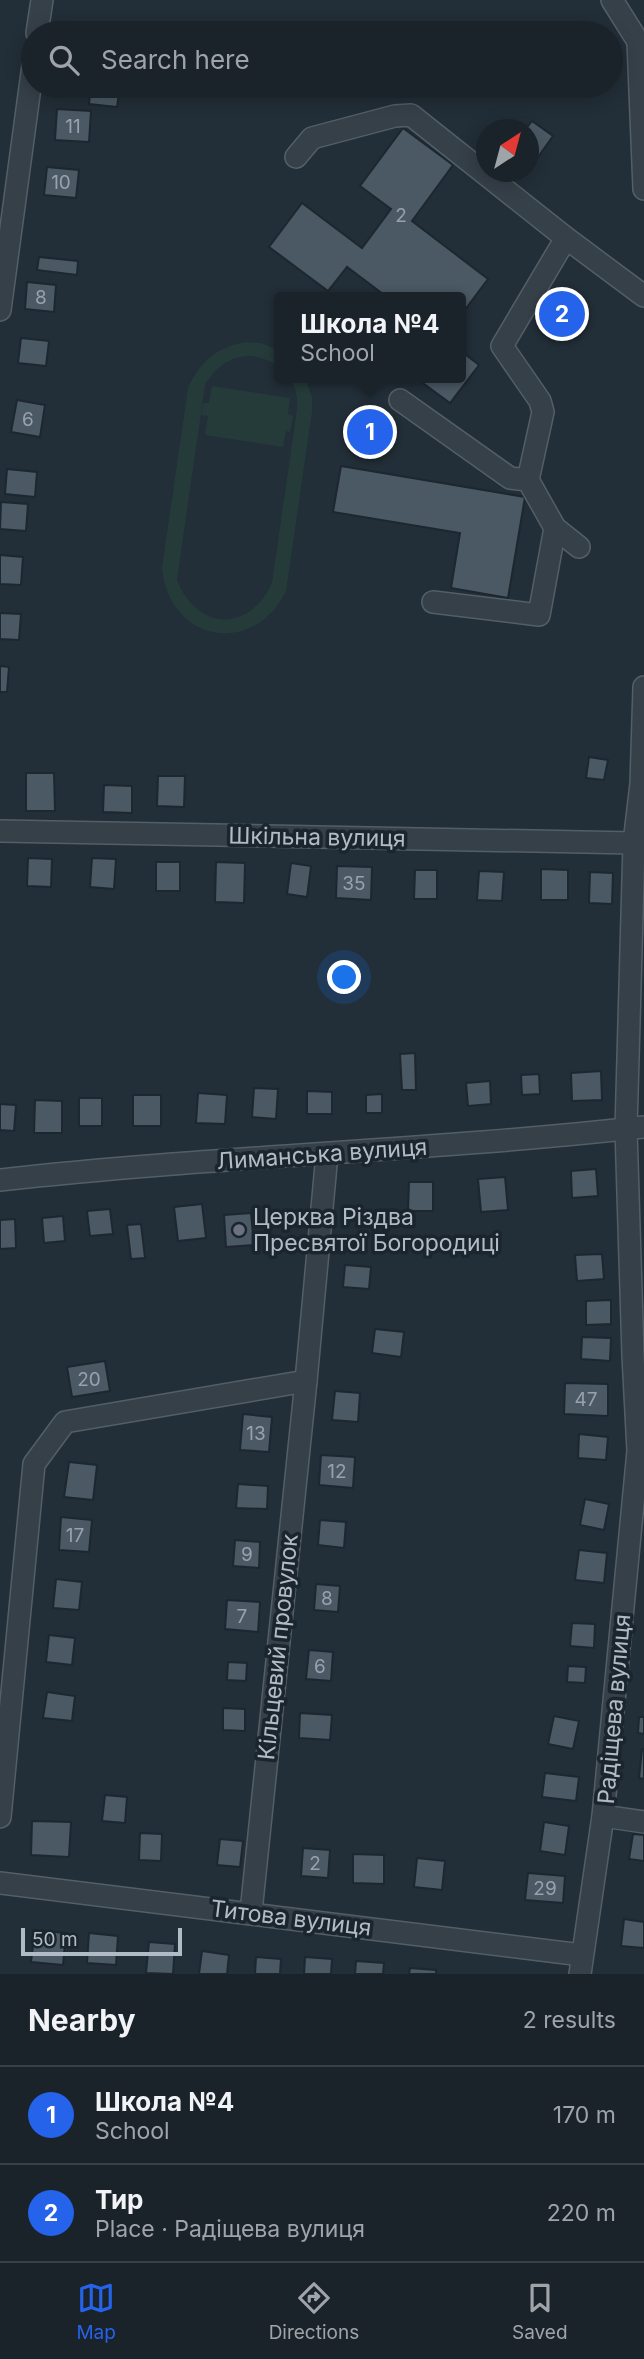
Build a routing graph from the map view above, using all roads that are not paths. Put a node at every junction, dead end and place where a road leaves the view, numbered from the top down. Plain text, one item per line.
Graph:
1 (42, 0) edge
2 (612, 0) edge
3 (39, 21) edge
4 (641, 46) edge
5 (29, 98) edge
6 (296, 157) dead end
7 (644, 189) edge
8 (566, 238) junction
9 (644, 296) edge
10 (0, 310) edge
11 (400, 400) dead end
12 (528, 480) junction
13 (555, 528) junction
14 (579, 547) dead end
15 (433, 602) dead end
16 (644, 687) edge
17 (643, 783) edge
18 (0, 831) edge
19 (634, 843) junction
20 (635, 1128) edge
21 (327, 1154) junction
22 (0, 1180) edge
23 (306, 1381) junction
24 (0, 1816) edge
25 (603, 1816) junction
26 (644, 1822) edge
27 (0, 1883) edge
28 (251, 1912) junction
29 (581, 1964) edge

1 - 3 street
2 - 4 street
4 - 7 street
5 - 10 street
6 - 8 street
8 - 9 street
8 - 12 street
11 - 12 street
12 - 13 street
13 - 14 street
13 - 15 street
16 - 17 street, Радіщева вулиця
17 - 19 street, Радіщева вулиця
18 - 19 street, Шкільна вулиця
19 - 20 street, Радіщева вулиця
20 - 21 street, Лиманська вулиця
20 - 25 street, Радіщева вулиця
21 - 22 street, Лиманська вулиця
21 - 23 street, Кільцевий провулок
23 - 24 street
23 - 28 street, Кільцевий провулок
25 - 26 street
25 - 29 street, Радіщева вулиця
27 - 28 street, Титова вулиця
28 - 29 street, Титова вулиця

